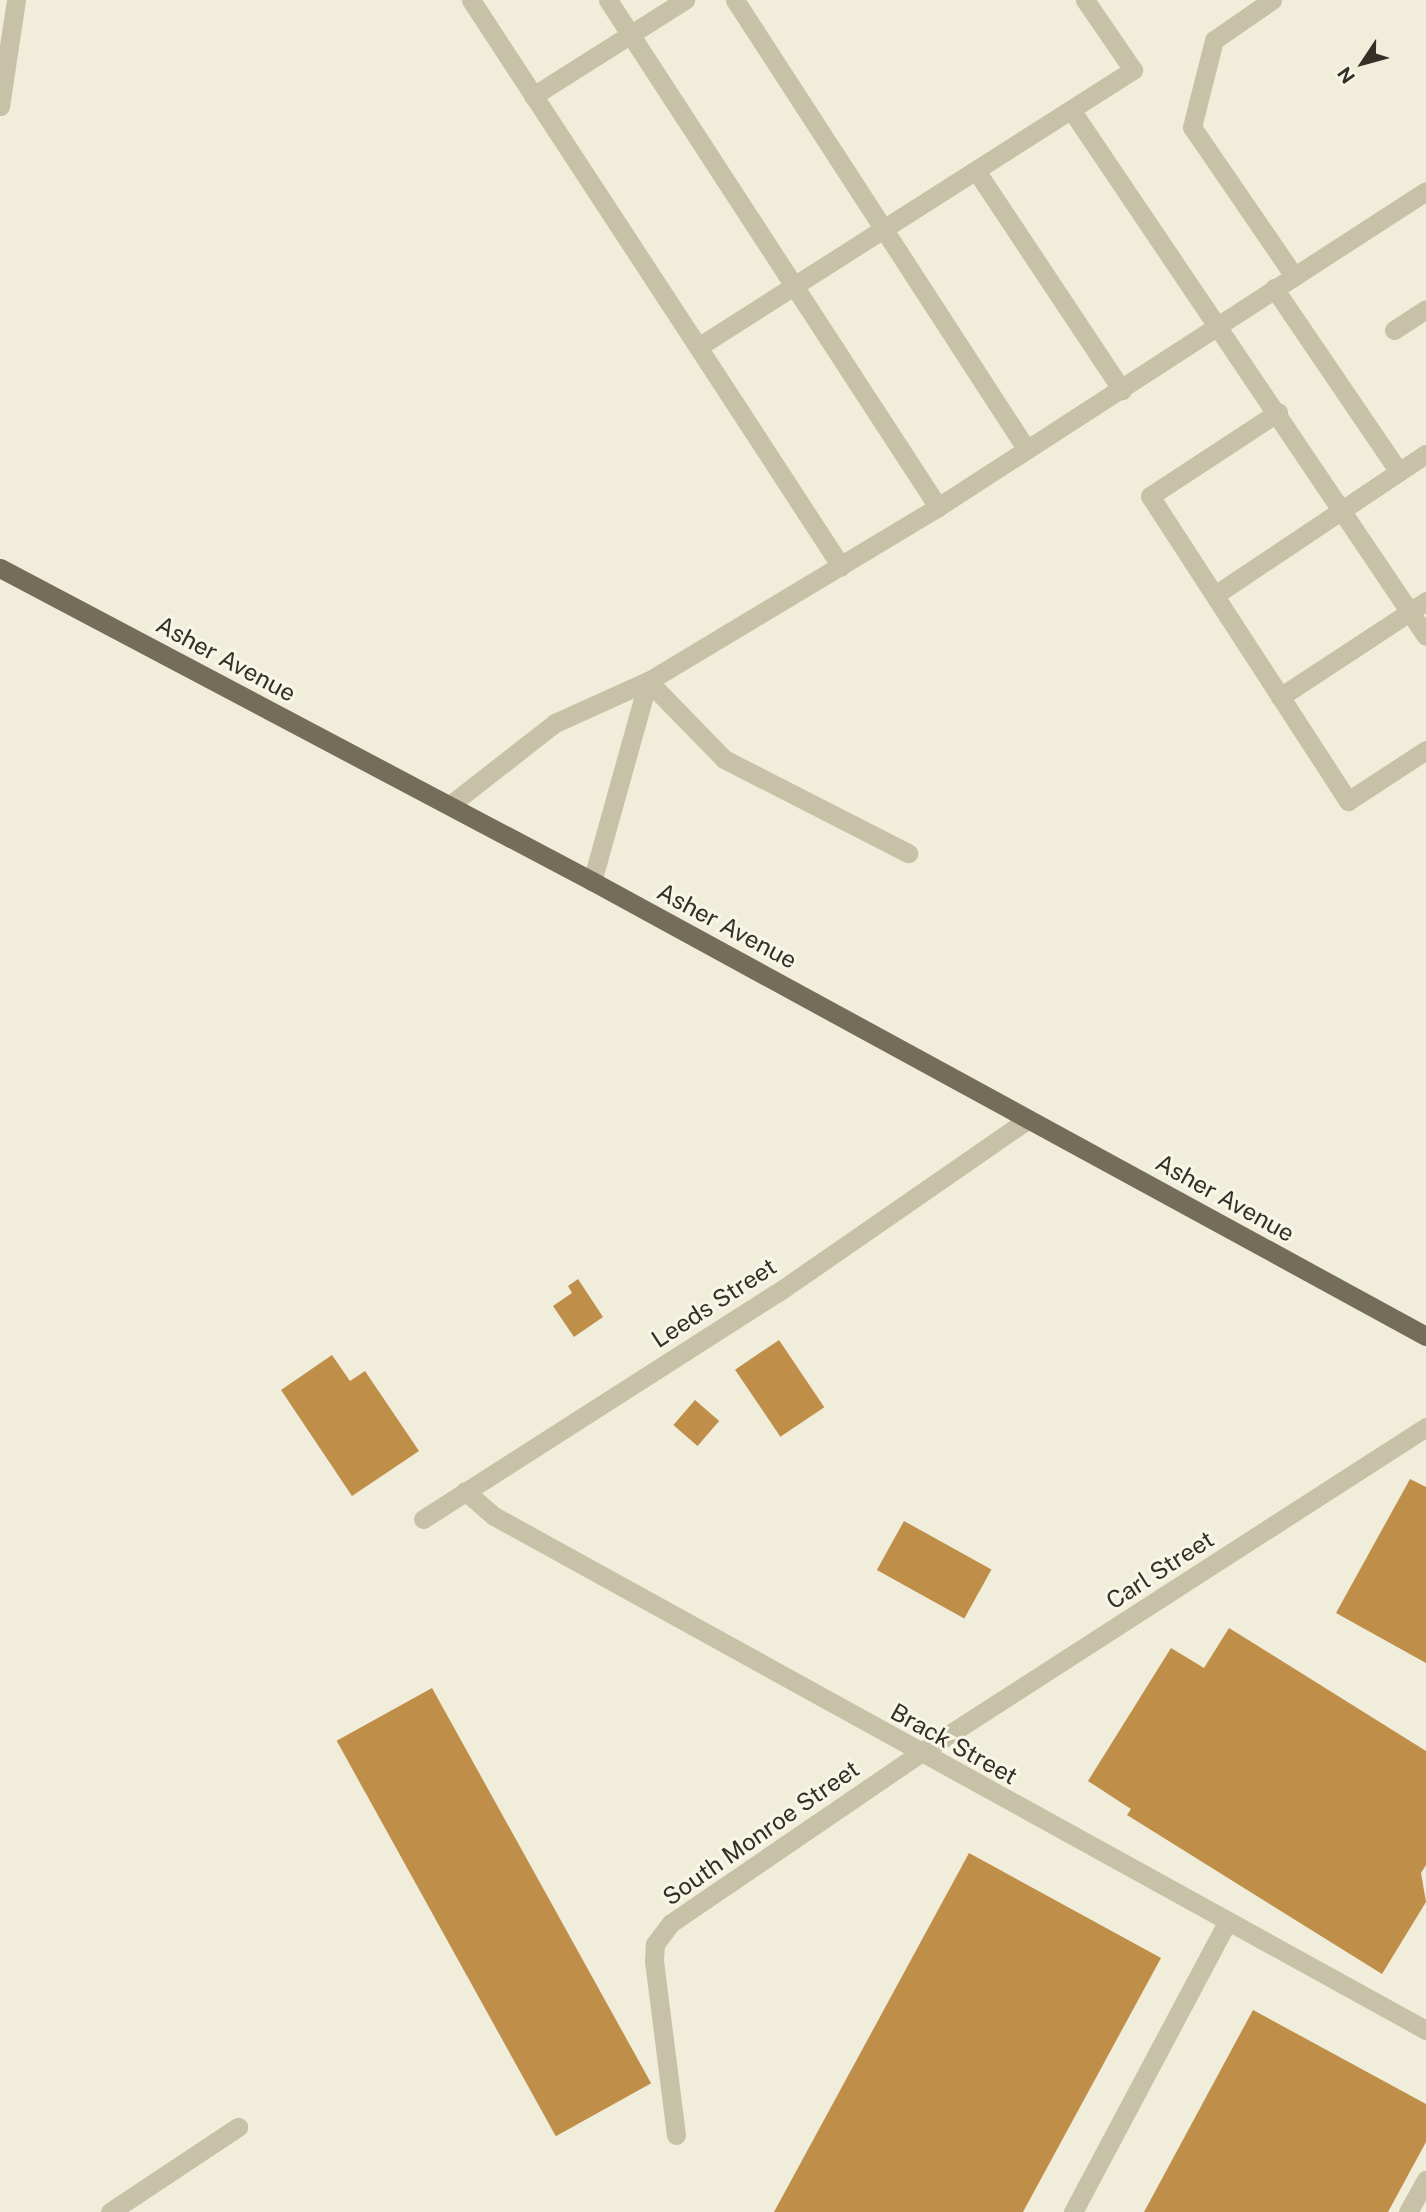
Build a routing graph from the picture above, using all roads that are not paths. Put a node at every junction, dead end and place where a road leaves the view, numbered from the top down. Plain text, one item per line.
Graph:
1 (16, 0) edge
2 (471, 0) edge
3 (608, 0) edge
4 (685, 0) edge
5 (735, 0) edge
6 (1085, 0) edge
7 (1272, 0) edge
8 (630, 34) junction
9 (533, 96) junction
10 (0, 106) edge
11 (1072, 111) junction
12 (977, 172) junction
13 (1426, 191) edge
14 (884, 231) junction
15 (1294, 276) junction
16 (794, 287) junction
17 (1274, 288) junction
18 (1426, 309) edge
19 (1220, 326) junction
20 (1394, 330) dead end
21 (698, 347) junction
22 (1122, 390) junction
23 (1278, 412) junction
24 (1027, 450) junction
25 (1426, 454) edge
26 (1399, 472) junction
27 (938, 507) junction
28 (1341, 510) junction
29 (841, 566) junction
30 (0, 568) edge
31 (1215, 595) junction
32 (1426, 601) edge
33 (1409, 612) junction
34 (1426, 636) edge
35 (648, 681) junction
36 (1280, 697) junction
37 (1426, 750) edge
38 (450, 805) junction
39 (908, 853) dead end
40 (592, 881) junction
41 (1025, 1121) junction
42 (1426, 1336) edge
43 (1426, 1427) edge
44 (465, 1491) junction
45 (423, 1519) dead end
46 (920, 1753) junction
47 (1226, 1924) junction
48 (1426, 2030) edge
49 (238, 2127) dead end
50 (676, 2135) dead end
51 (1426, 2180) edge
52 (110, 2212) edge
53 (1073, 2212) edge
54 (1408, 2212) edge

1 - 10 street
2 - 9 street
3 - 8 street
4 - 8 street
5 - 14 street
6 - 11 street
7 - 15 street
8 - 9 street
8 - 16 street
9 - 21 street
11 - 12 street
11 - 19 street
12 - 14 street
12 - 22 street
13 - 15 street
14 - 16 street
14 - 24 street
15 - 17 street
16 - 21 street
16 - 27 street
17 - 19 street
17 - 26 street
18 - 20 street
19 - 22 street
19 - 23 street
21 - 29 street
22 - 24 street
23 - 28 street
23 - 31 street
24 - 27 street
25 - 26 street
26 - 28 street
27 - 29 street
28 - 31 street
28 - 33 street
29 - 35 street
30 - 38 main road, Asher Avenue
31 - 36 street
32 - 33 street
33 - 34 street
33 - 36 street
35 - 38 street
35 - 39 street
35 - 40 street
36 - 37 street
38 - 40 main road, Asher Avenue
40 - 41 main road, Asher Avenue
41 - 42 main road, Asher Avenue
41 - 44 street, Leeds Street
43 - 46 street, Carl Street
44 - 45 street, Leeds Street
44 - 46 street, Brack Street
46 - 47 street, Brack Street
46 - 50 street, South Monroe Street
47 - 48 street, Brack Street
47 - 53 street
49 - 52 street
51 - 54 street

